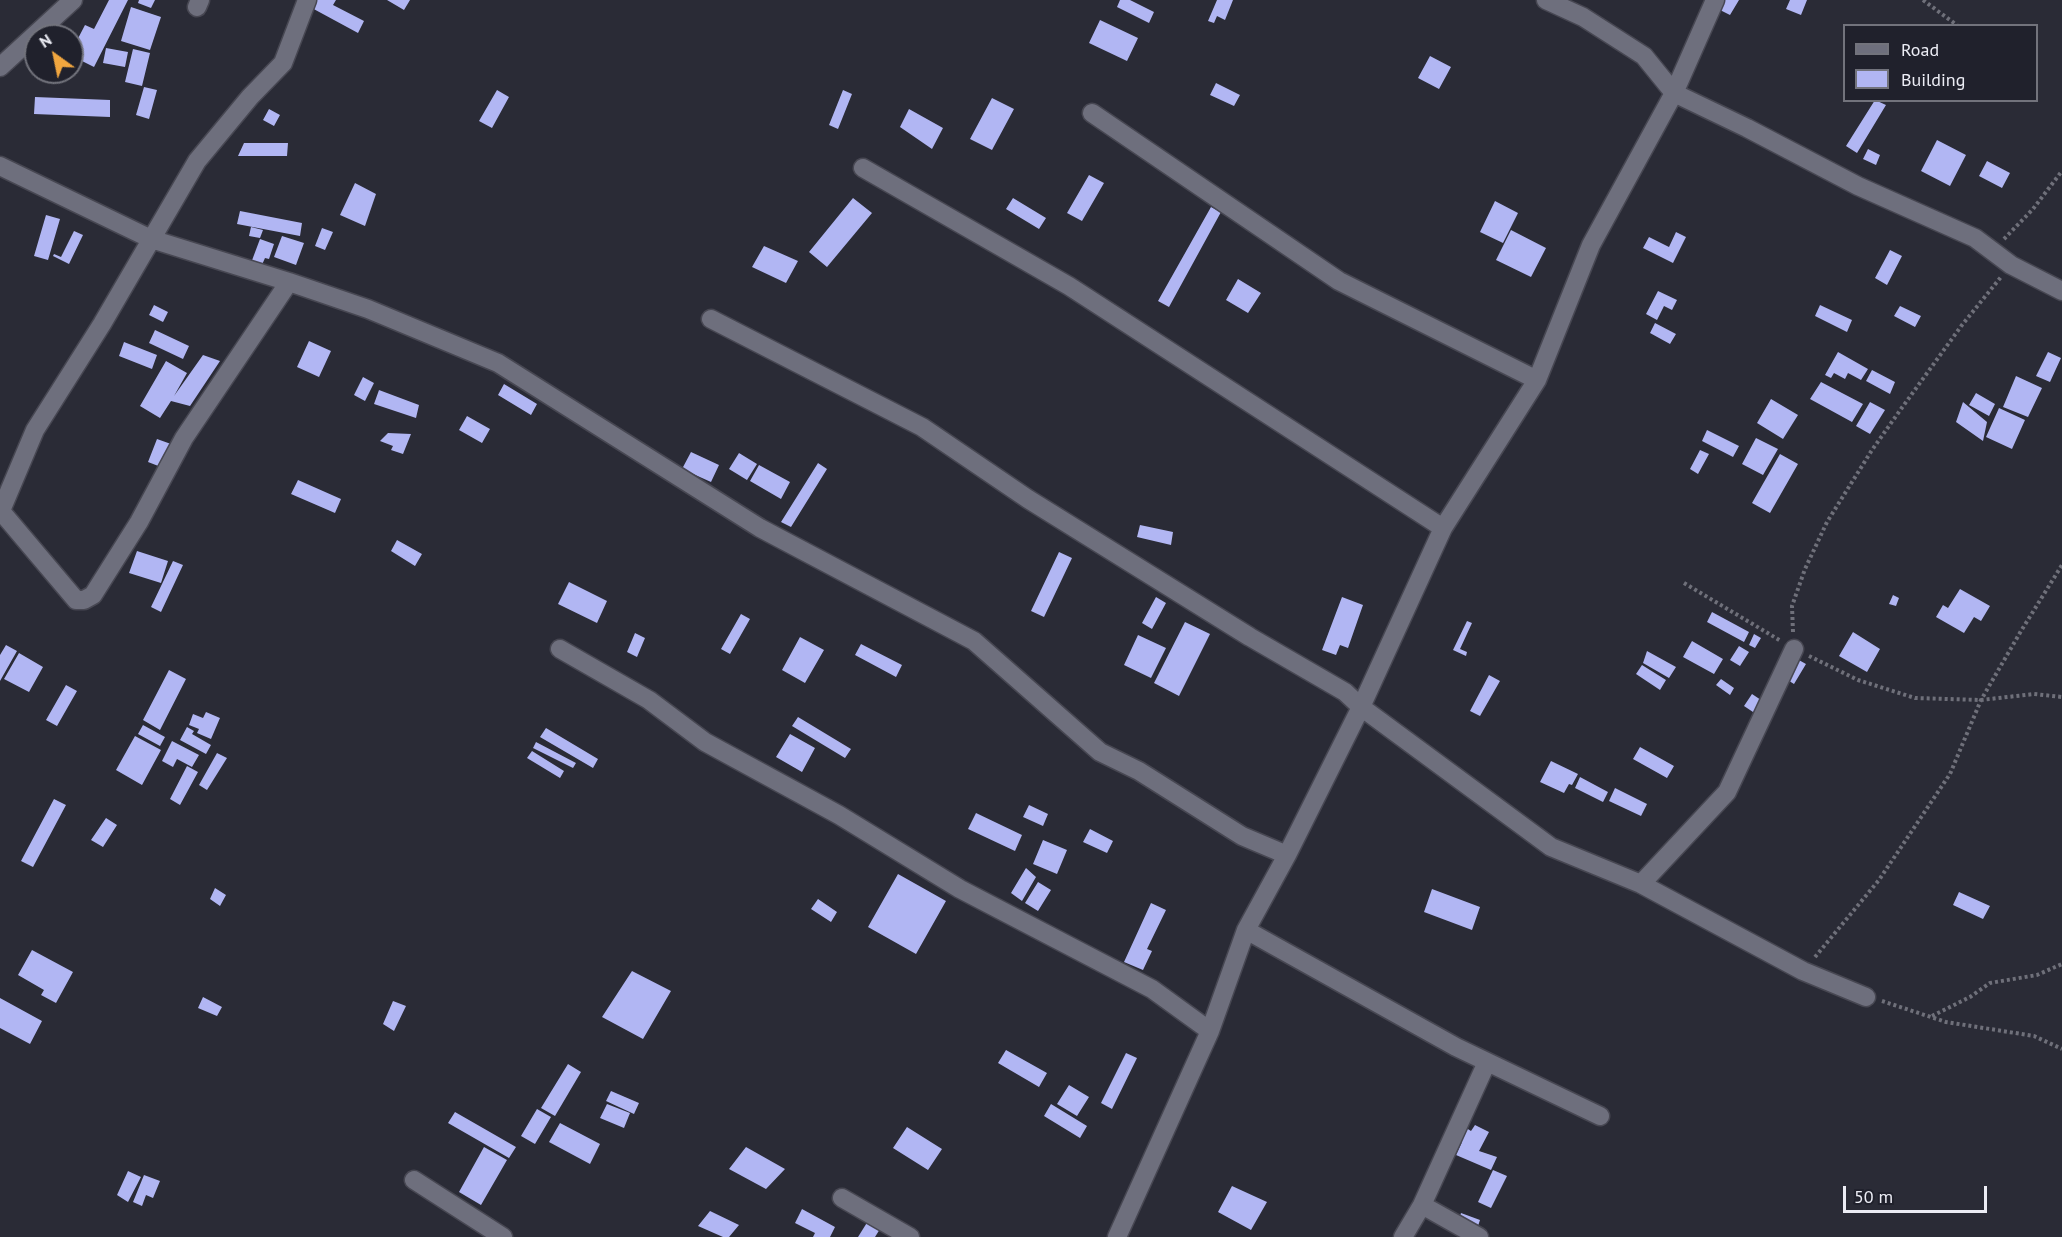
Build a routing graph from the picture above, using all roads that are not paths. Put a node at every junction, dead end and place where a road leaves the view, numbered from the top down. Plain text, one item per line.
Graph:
1 (73, 0) edge
2 (307, 0) edge
3 (1546, 0) edge
4 (1715, 0) edge
5 (0, 67) edge
6 (1674, 93) junction
7 (1092, 113) dead end
8 (0, 166) edge
9 (863, 168) dead end
10 (150, 239) junction
11 (289, 282) junction
12 (2062, 291) edge
13 (711, 319) dead end
14 (1537, 380) junction
15 (0, 511) edge
16 (1443, 528) junction
17 (560, 649) dead end
18 (1794, 649) road end
19 (1361, 707) junction
20 (1287, 855) junction
21 (1641, 884) junction
22 (1246, 930) junction
23 (1866, 997) road end
24 (1209, 1031) junction
25 (1486, 1062) junction
26 (1600, 1116) dead end
27 (414, 1180) dead end
28 (842, 1198) dead end
29 (1422, 1205) junction
30 (503, 1237) edge
31 (910, 1237) edge
32 (1117, 1237) edge
33 (1403, 1237) edge
34 (1479, 1237) edge

1 - 5 street
2 - 10 street
3 - 6 street
4 - 6 street
6 - 12 street
6 - 14 street
7 - 14 street
8 - 10 street
9 - 16 street
10 - 11 street
10 - 15 street
11 - 15 street
11 - 20 street
13 - 19 street
14 - 16 street
16 - 19 street
17 - 24 street
18 - 21 street
19 - 20 street
19 - 21 street
20 - 22 street
21 - 23 street
22 - 24 street
22 - 25 street
24 - 32 street
25 - 26 street
25 - 29 street
27 - 30 street
28 - 31 street
29 - 33 street
29 - 34 street

